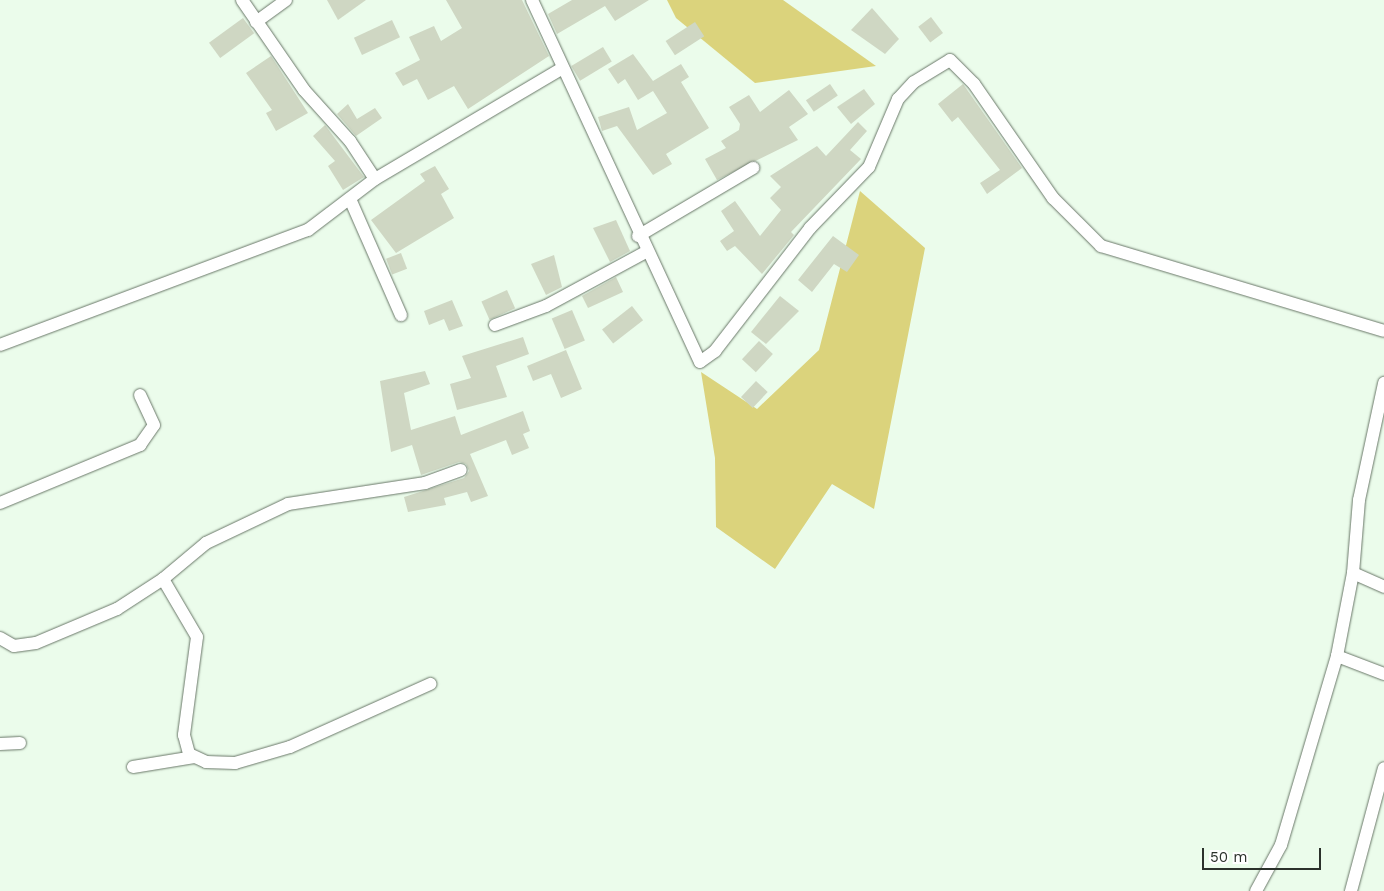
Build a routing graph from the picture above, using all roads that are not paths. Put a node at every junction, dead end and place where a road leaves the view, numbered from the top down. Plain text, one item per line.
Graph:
1 (242, 0) edge
2 (286, 0) edge
3 (532, 0) edge
4 (256, 22) junction
5 (563, 68) junction
6 (753, 168) dead end
7 (375, 179) junction
8 (350, 199) junction
9 (638, 236) junction
10 (646, 252) junction
11 (401, 314) dead end
12 (495, 325) dead end
13 (1384, 331) edge
14 (0, 345) edge
15 (1384, 383) edge
16 (140, 395) dead end
17 (461, 470) dead end
18 (0, 503) edge
19 (1353, 573) junction
20 (163, 579) junction
21 (1384, 587) edge
22 (0, 638) edge
23 (1337, 656) junction
24 (1384, 674) edge
25 (430, 684) dead end
26 (20, 742) dead end
27 (0, 744) edge
28 (194, 757) junction
29 (132, 767) dead end
30 (1384, 768) edge
31 (1256, 891) edge
32 (1351, 891) edge

1 - 4 street
2 - 4 street
3 - 5 street
4 - 7 street
5 - 7 street
5 - 9 street
6 - 9 street
7 - 8 street
8 - 11 street
8 - 14 street
9 - 10 street
10 - 12 street
10 - 13 street
15 - 19 street
16 - 18 street
17 - 20 street
19 - 21 street
19 - 23 street
20 - 22 street
20 - 28 street
23 - 24 street
23 - 31 street
25 - 28 street
26 - 27 street
28 - 29 street
30 - 32 street

